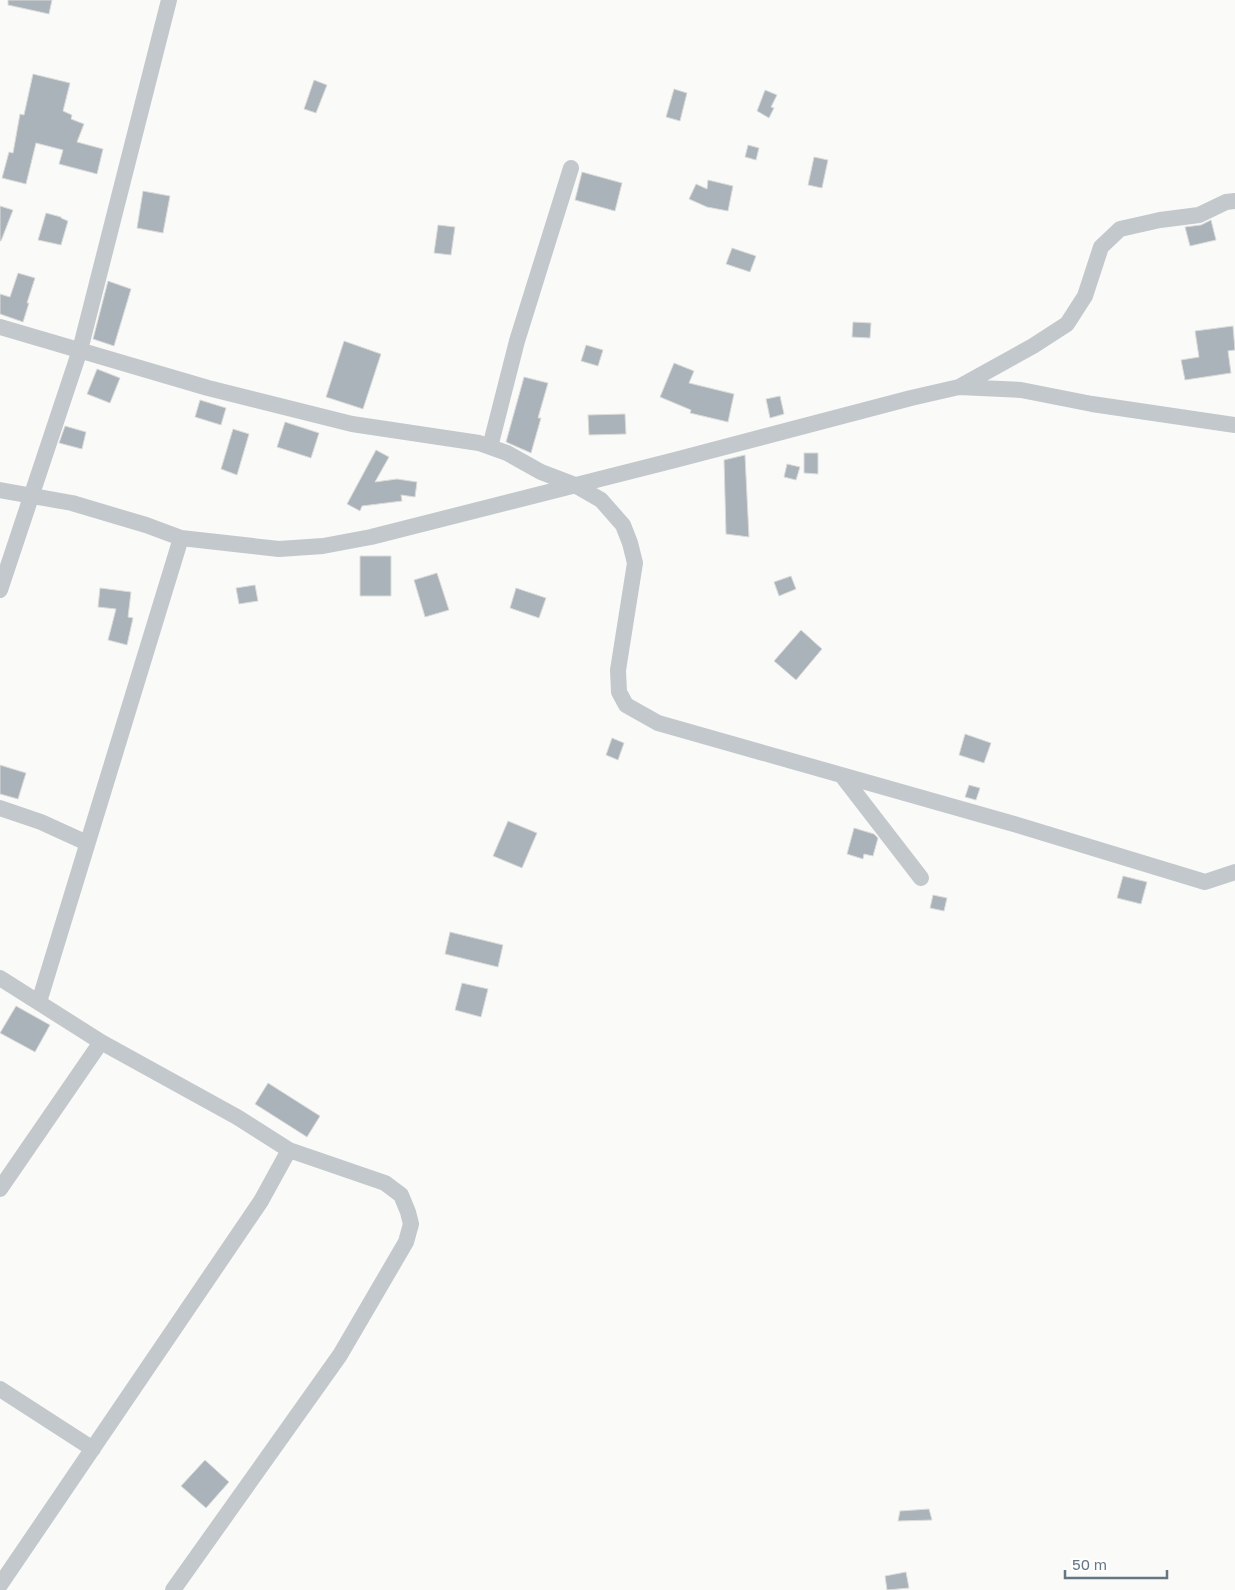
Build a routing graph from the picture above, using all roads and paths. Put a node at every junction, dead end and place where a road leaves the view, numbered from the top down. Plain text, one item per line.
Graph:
1 (169, 0) edge
2 (571, 168) dead end
3 (1235, 201) edge
4 (0, 327) edge
5 (80, 350) junction
6 (959, 388) junction
7 (1235, 425) edge
8 (490, 447) junction
9 (575, 485) junction
10 (0, 490) edge
11 (31, 495) junction
12 (181, 538) junction
13 (0, 590) edge
14 (843, 777) junction
15 (0, 808) edge
16 (87, 843) junction
17 (1235, 872) edge
18 (921, 878) dead end
19 (0, 978) edge
20 (38, 1002) junction
21 (101, 1042) junction
22 (290, 1150) junction
23 (0, 1189) edge
24 (0, 1389) edge
25 (94, 1449) junction
26 (0, 1586) edge
27 (173, 1590) edge

1 - 5 street
2 - 8 street
3 - 6 street
4 - 5 street
5 - 8 street
5 - 11 street
6 - 7 street
6 - 9 street
8 - 9 street
9 - 12 street
9 - 14 street
10 - 11 street
11 - 12 street
11 - 13 street
12 - 16 street
14 - 17 street
14 - 18 street
15 - 16 street
16 - 20 street
19 - 20 street
20 - 21 street
21 - 22 street
21 - 23 street
22 - 25 street
22 - 27 street
24 - 25 street
25 - 26 street

